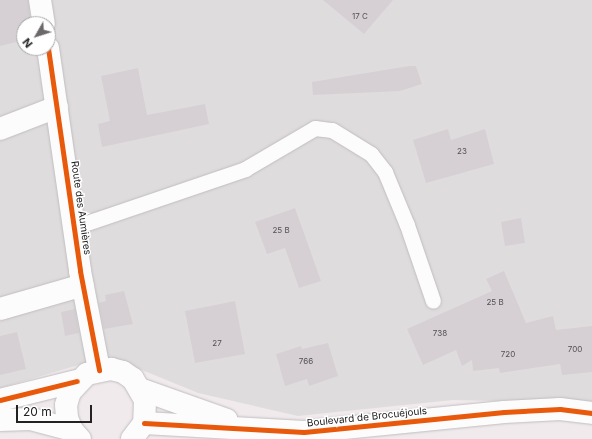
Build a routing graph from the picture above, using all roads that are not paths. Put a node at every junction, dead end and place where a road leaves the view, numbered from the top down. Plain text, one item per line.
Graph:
1 (40, 0) edge
2 (43, 16) edge
3 (49, 56) edge
4 (57, 107) junction
5 (0, 129) edge
6 (75, 227) junction
7 (83, 286) junction
8 (434, 302) dead end
9 (0, 309) edge
10 (99, 370) junction
11 (77, 381) junction
12 (140, 389) junction
13 (0, 400) edge
14 (592, 413) edge
15 (0, 420) edge
16 (247, 428) junction
17 (138, 431) edge
18 (76, 435) edge

1 - 2 street
3 - 4 street, Route des Aumières
4 - 5 street
4 - 6 street, Route des Aumières
6 - 7 street, Route des Aumières
6 - 8 lane
7 - 9 street
7 - 10 street, Route des Aumières
10 - 11 street
10 - 12 street
11 - 13 street
11 - 18 street
12 - 16 street, Boulevard de Brocuéjouls
12 - 17 street
14 - 16 street, Boulevard de Brocuéjouls
15 - 18 street
16 - 17 street, Boulevard de Brocuéjouls

